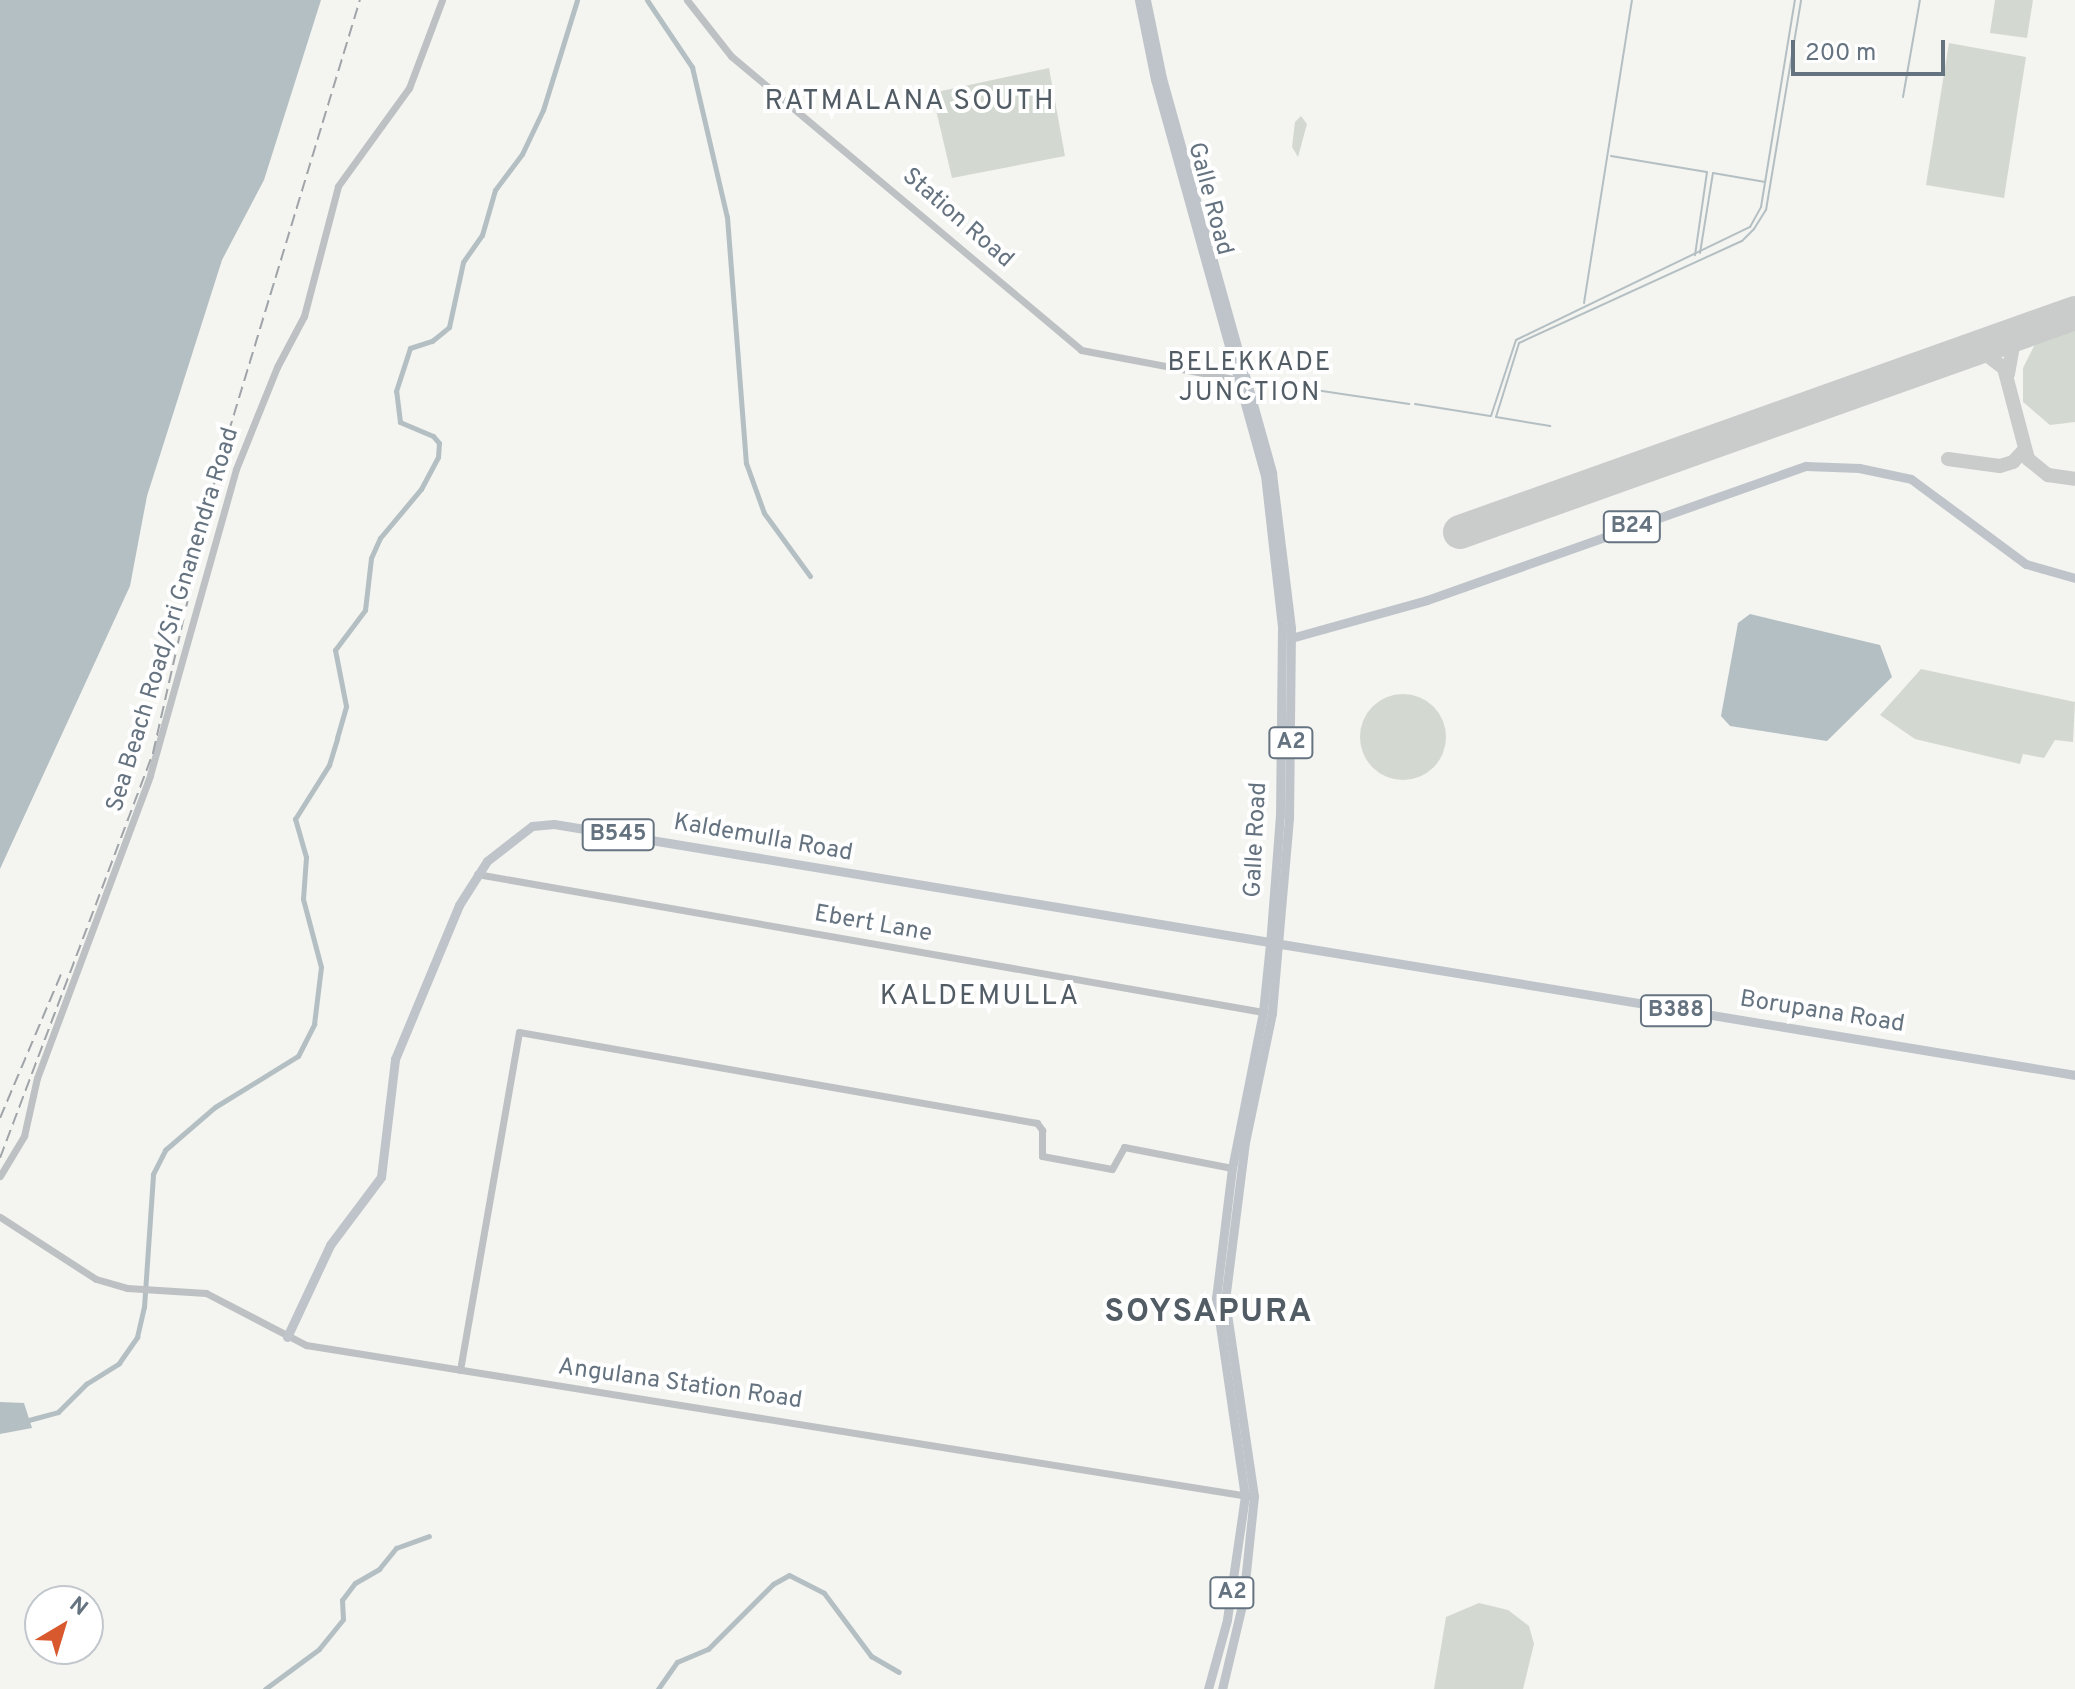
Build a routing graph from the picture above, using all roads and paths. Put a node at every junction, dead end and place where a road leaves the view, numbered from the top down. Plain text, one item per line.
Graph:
1 (442, 0) edge
2 (687, 0) edge
3 (1139, 0) edge
4 (1146, 0) edge
5 (1243, 380) junction
6 (2075, 580) edge
7 (1287, 632) junction
8 (477, 874) junction
9 (1274, 945) junction
10 (1263, 1012) junction
11 (2075, 1075) edge
12 (1232, 1168) junction
13 (0, 1176) edge
14 (0, 1217) edge
15 (287, 1337) junction
16 (460, 1370) junction
17 (1249, 1496) junction
18 (1208, 1689) edge
19 (1222, 1689) edge

1 - 13 street, Sea Beach Road/Sri Gnanendra Road
2 - 5 street, Station Road
3 - 5 main road, Galle Road / A2
4 - 5 main road, Galle Road / A2
5 - 7 main road, Galle Road / A2
6 - 7 main road, B24
7 - 9 main road, Galle Road / A2
8 - 9 main road, Kaldemulla Road / B545
8 - 10 street, Ebert Lane
8 - 15 main road, Kaldemulla Road / B545
9 - 10 main road, Galle Road / A2
9 - 11 main road, Borupana Road / B388
9 - 17 main road, Galle Road / A2
10 - 12 main road, Galle Road / A2
12 - 16 street
12 - 17 main road, Galle Road / A2
14 - 15 street, Angulana Station Road
15 - 16 street, Angulana Station Road
16 - 17 street, Angulana Station Road
17 - 18 main road, Galle Road / A2
17 - 19 main road, Galle Road / A2

